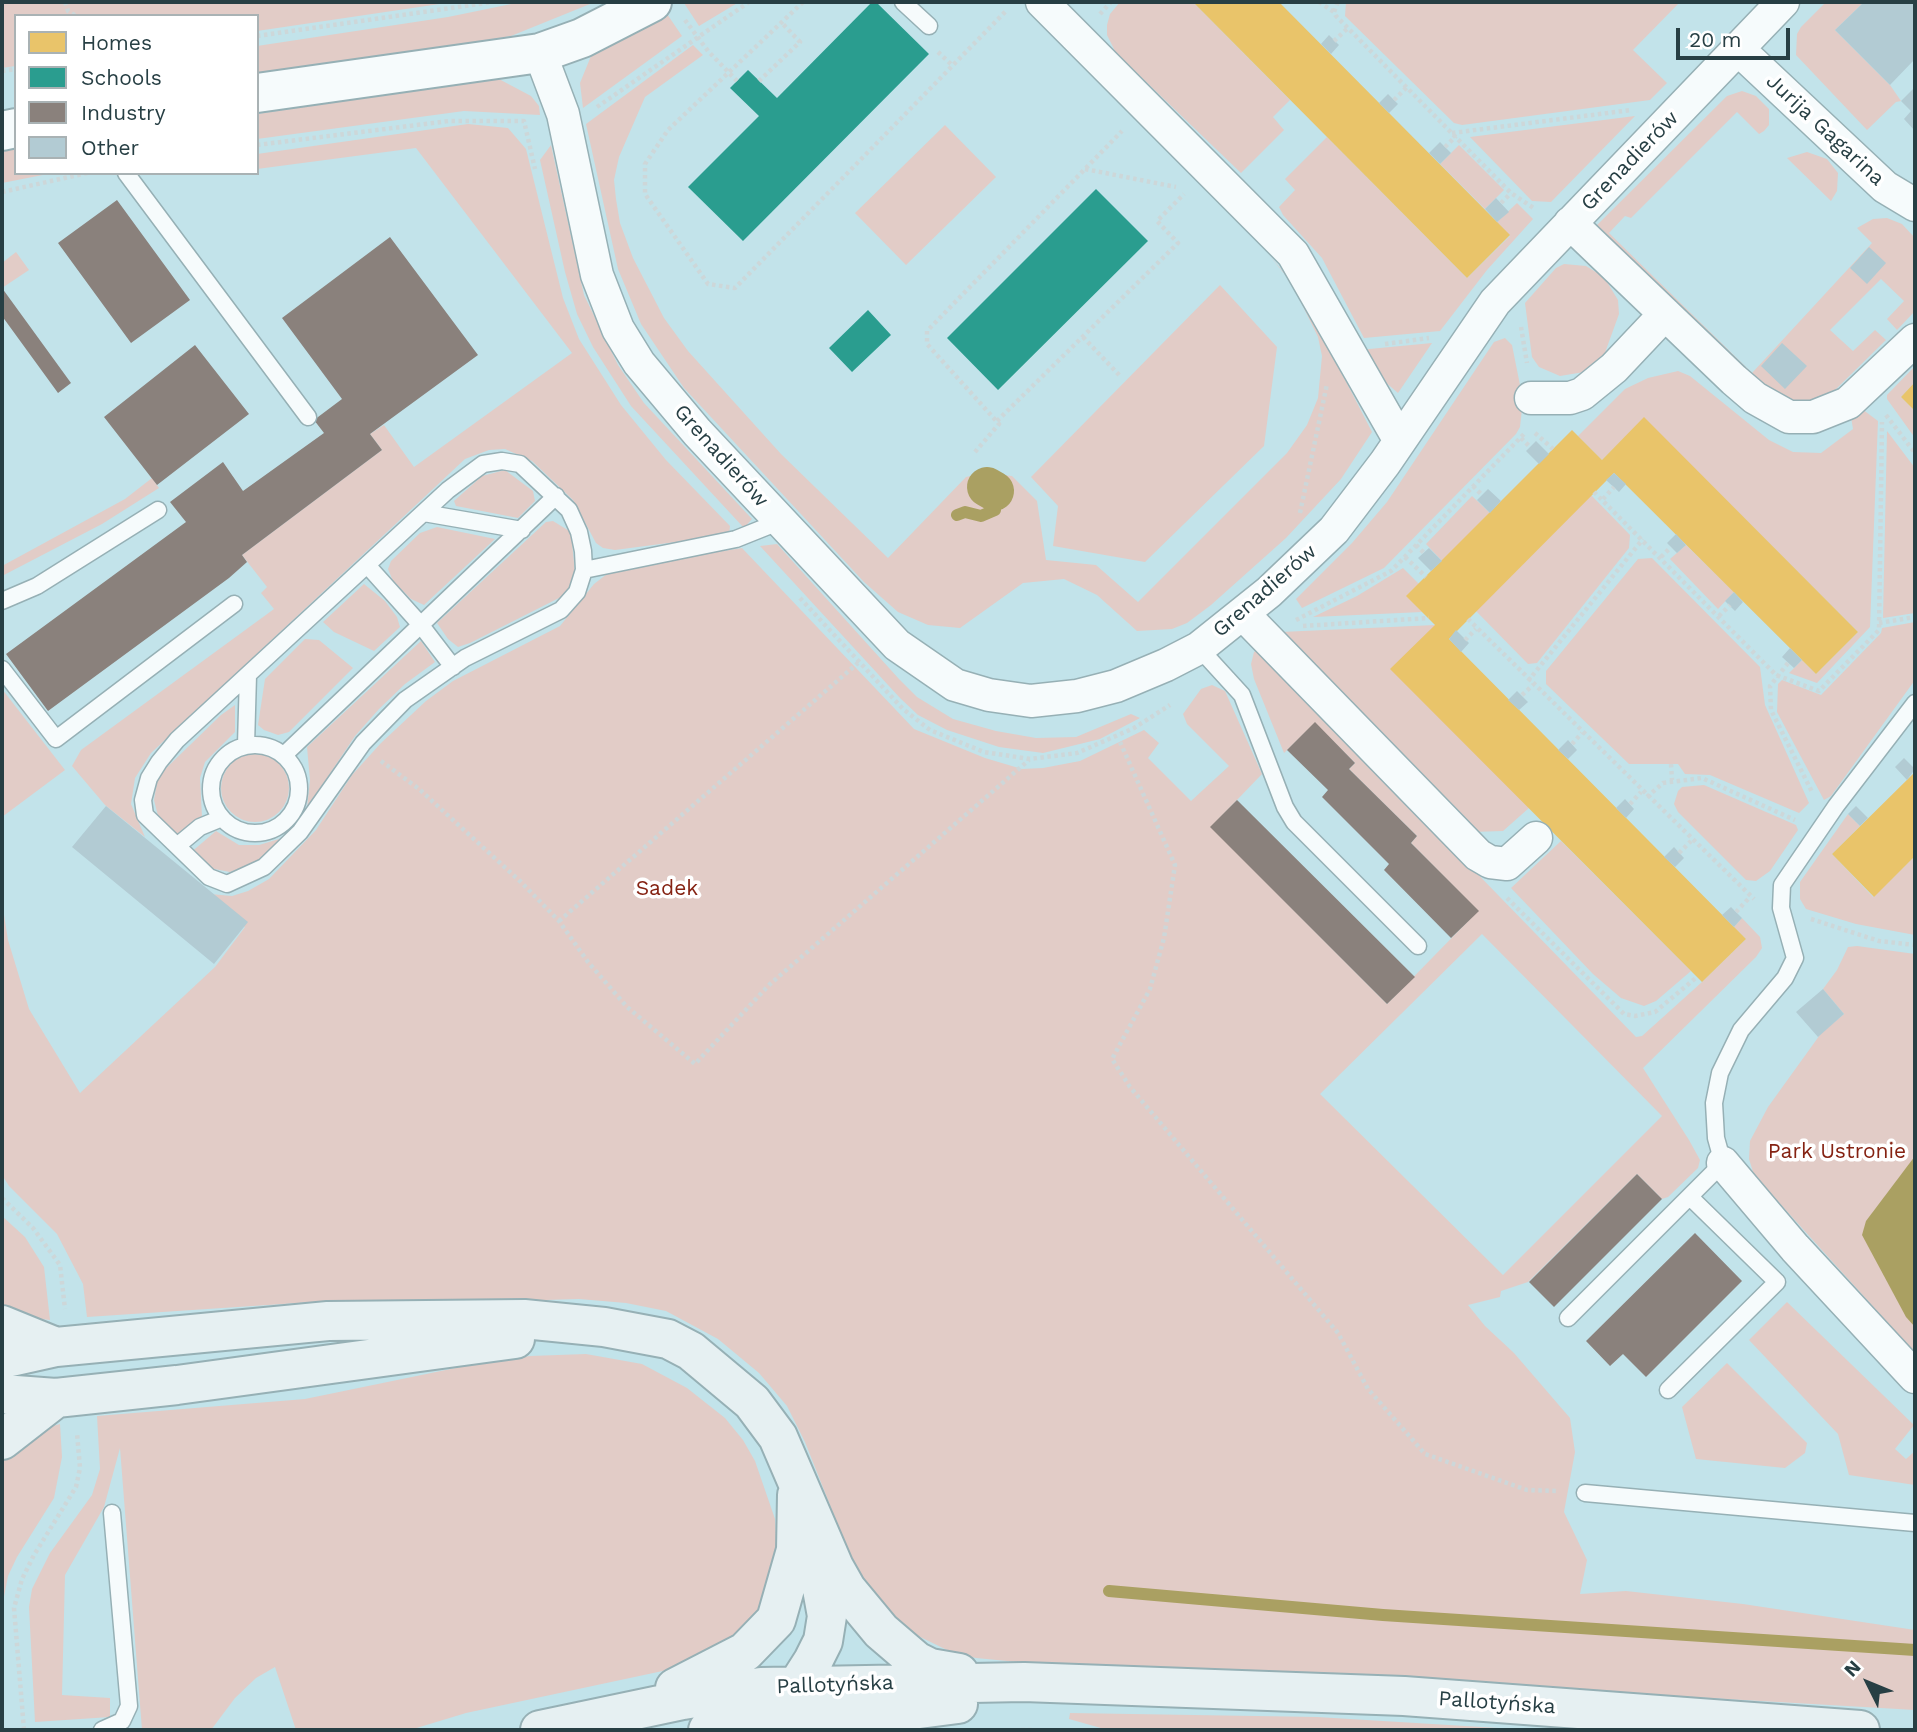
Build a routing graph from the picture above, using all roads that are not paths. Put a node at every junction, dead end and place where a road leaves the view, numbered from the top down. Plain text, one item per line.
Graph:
1 (903, 2) edge
2 (1042, 2) edge
3 (1783, 2) edge
4 (665, 6) edge
5 (929, 26) dead end
6 (1738, 49) junction
7 (540, 52) junction
8 (259, 93) edge
9 (128, 175) edge
10 (1915, 205) edge
11 (1558, 219) junction
12 (1665, 314) junction
13 (1915, 341) edge
14 (1531, 398) road end
15 (309, 417) dead end
16 (1400, 441) junction
17 (556, 496) junction
18 (158, 510) dead end
19 (424, 513) junction
20 (781, 521) junction
21 (522, 530) junction
22 (367, 565) junction
23 (584, 570) junction
24 (2, 601) edge
25 (234, 604) dead end
26 (1244, 615) junction
27 (420, 624) junction
28 (1199, 648) junction
29 (453, 667) junction
30 (2, 669) edge
31 (248, 675) junction
32 (1915, 703) edge
33 (246, 745) junction
34 (284, 755) junction
35 (222, 818) junction
36 (1536, 838) dead end
37 (177, 846) junction
38 (1418, 946) dead end
39 (1723, 1163) junction
40 (1690, 1197) junction
41 (1568, 1318) dead end
42 (2, 1325) edge
43 (604, 1327) junction
44 (57, 1347) junction
45 (2, 1359) edge
46 (1915, 1377) edge
47 (1668, 1390) dead end
48 (2, 1394) edge
49 (56, 1398) junction
50 (2, 1440) edge
51 (796, 1479) junction
52 (1585, 1493) road end
53 (112, 1513) dead end
54 (1915, 1523) edge
55 (1024, 1682) junction
56 (1134, 1685) junction
57 (797, 1686) junction
58 (102, 1730) edge
59 (528, 1730) edge
60 (540, 1730) edge
61 (708, 1730) edge
62 (755, 1730) edge
63 (1860, 1730) edge

1 - 5 lane
2 - 16 street
3 - 6 street, Grenadierów
4 - 7 street
6 - 10 street, Jurija Gagarina
6 - 11 street, Grenadierów
7 - 8 street
7 - 20 street, Grenadierów
9 - 15 lane
11 - 12 street
11 - 16 street, Grenadierów
12 - 13 street
12 - 14 street
16 - 26 street, Grenadierów
17 - 19 lane
17 - 21 lane
17 - 23 lane
18 - 24 lane
19 - 21 lane
19 - 22 lane
20 - 23 lane
20 - 28 street, Grenadierów
21 - 27 lane
22 - 27 lane
22 - 31 lane
23 - 29 lane
25 - 30 lane
26 - 28 street, Grenadierów
26 - 36 street
27 - 29 lane
27 - 34 lane
28 - 38 lane
29 - 37 lane
31 - 33 lane
31 - 37 lane
32 - 39 lane
33 - 34 lane
33 - 35 lane
34 - 35 lane
35 - 37 lane
39 - 40 lane
39 - 46 street
40 - 41 lane
40 - 47 lane
42 - 44 main road
43 - 44 main road
43 - 49 main road
43 - 51 main road
44 - 45 main road
48 - 49 main road
49 - 50 main road
51 - 55 main road
51 - 57 main road
51 - 59 main road
52 - 54 lane
53 - 58 lane
55 - 56 main road, Pallotyńska
55 - 57 main road, Pallotyńska
56 - 62 main road, Pallotyńska
56 - 63 main road, Pallotyńska
57 - 60 main road, Pallotyńska
57 - 61 main road

